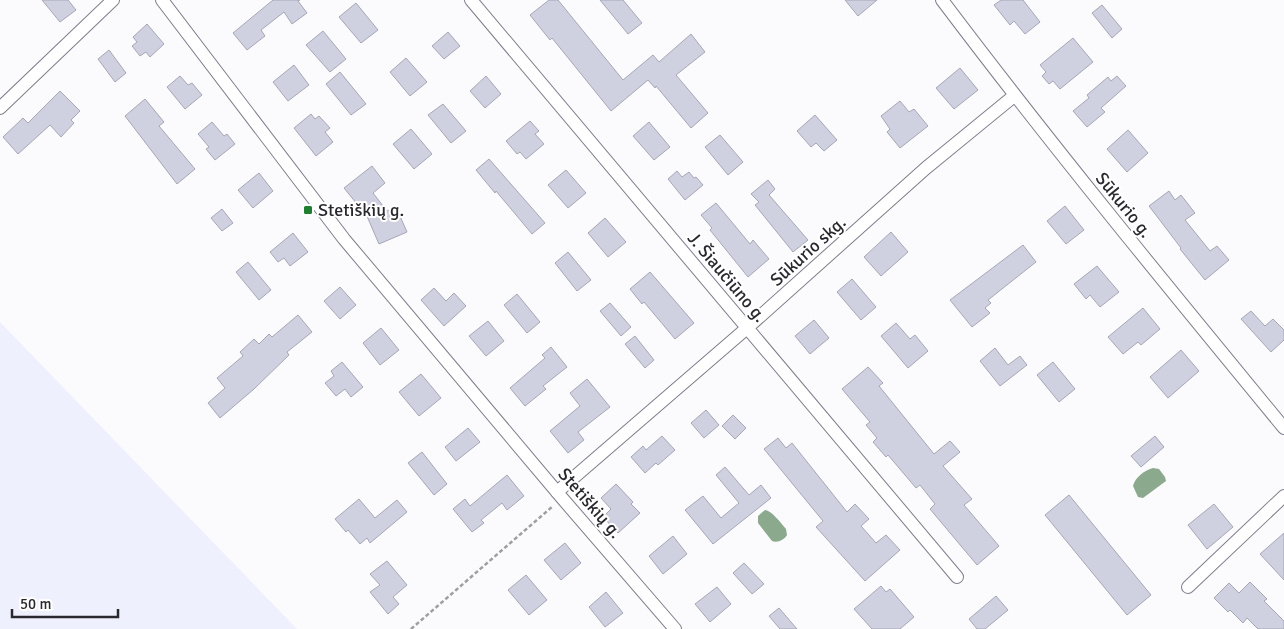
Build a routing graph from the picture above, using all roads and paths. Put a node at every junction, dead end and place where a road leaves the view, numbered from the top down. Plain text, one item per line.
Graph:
1 (113, 0) edge
2 (162, 0) edge
3 (471, 0) edge
4 (942, 0) edge
5 (1014, 96) junction
6 (0, 108) edge
7 (747, 328) junction
8 (1284, 428) edge
9 (560, 495) junction
10 (1284, 496) edge
11 (957, 577) dead end
12 (1188, 587) dead end
13 (411, 629) edge
14 (675, 629) edge

1 - 6 street
2 - 9 street, Stetiškių g.
3 - 7 street, J. Šiaučiūno g.
4 - 5 street, Sūkurio g.
5 - 7 street, Sūkurio skg.
5 - 8 street, Sūkurio g.
7 - 9 street, Sūkurio skg.
7 - 11 street, J. Šiaučiūno g.
9 - 13 path
9 - 14 street, Stetiškių g.
10 - 12 street

